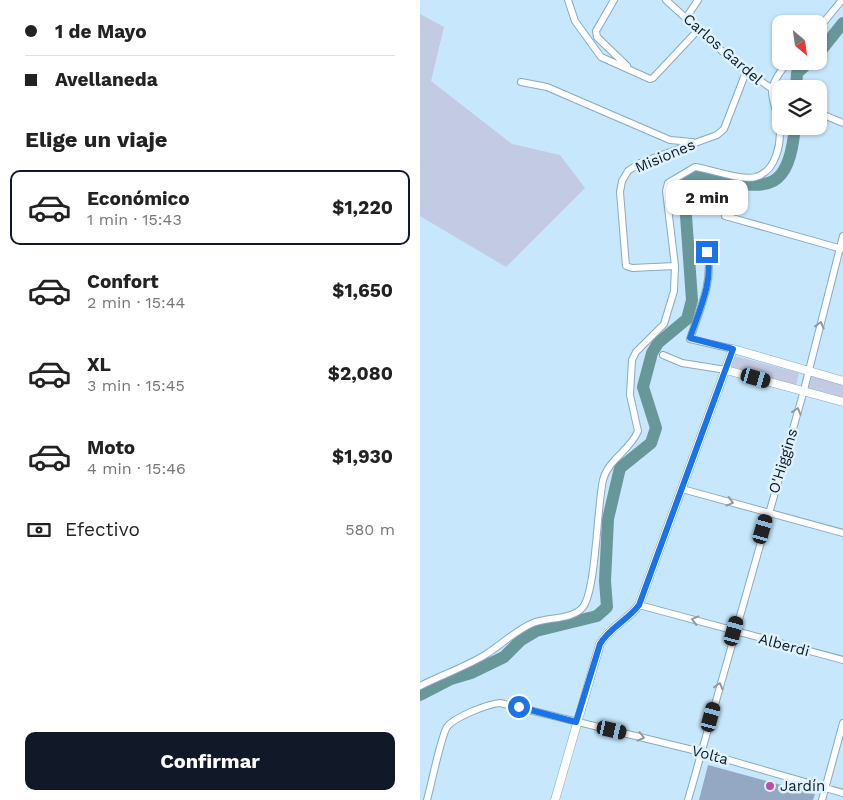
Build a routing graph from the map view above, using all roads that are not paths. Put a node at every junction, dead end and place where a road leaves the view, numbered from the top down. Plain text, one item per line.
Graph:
1 (568, 0) edge
2 (614, 0) edge
3 (666, 0) edge
4 (698, 0) edge
5 (842, 0) edge
6 (828, 17) edge
7 (686, 18) junction
8 (698, 30) junction
9 (630, 69) junction
10 (746, 72) junction
11 (521, 82) dead end
12 (772, 90) edge
13 (827, 116) edge
14 (843, 123) edge
15 (780, 135) edge
16 (696, 142) junction
17 (725, 216) dead end
18 (843, 236) edge
19 (841, 248) edge
20 (707, 252) dead end
21 (675, 266) junction
22 (733, 349) junction
23 (663, 355) dead end
24 (726, 370) junction
25 (808, 372) junction
26 (843, 381) edge
27 (804, 390) junction
28 (843, 402) edge
29 (682, 489) junction
30 (768, 512) junction
31 (843, 533) edge
32 (639, 605) junction
33 (734, 631) junction
34 (843, 660) edge
35 (420, 686) edge
36 (576, 722) junction
37 (843, 724) edge
38 (701, 752) junction
39 (825, 788) junction
40 (843, 793) edge
41 (427, 800) edge
42 (555, 800) edge
43 (688, 800) edge
44 (822, 800) edge

1 - 9 street
2 - 9 street
3 - 7 street, Carlos Gardel
4 - 7 street
5 - 6 street
7 - 8 street, Carlos Gardel
8 - 9 street
8 - 10 street, Carlos Gardel
10 - 12 street, Carlos Gardel
10 - 16 street, Misiones
11 - 16 street
13 - 14 street
15 - 21 street
16 - 21 street, Misiones
17 - 19 street
18 - 19 street, O'Higgins
25 -> 19 street, O'Higgins
20 - 22 street
21 - 35 street
22 - 24 street
22 - 25 street
23 - 24 street
24 - 27 street
24 - 29 street
25 - 26 street
25 - 27 street, O'Higgins
27 - 28 street
30 -> 27 street, O'Higgins
29 -> 30 street
29 - 32 street
30 - 31 street
30 - 33 street, O'Higgins
33 -> 32 street, Alberdi
32 - 36 street
33 - 34 street, Alberdi
38 -> 33 street, O'Higgins
36 -> 38 street, Volta
36 - 41 street, Volta
36 - 42 street
37 - 39 street
38 - 39 street, Volta
38 - 43 street, O'Higgins
39 - 40 street, Volta
39 - 44 street

